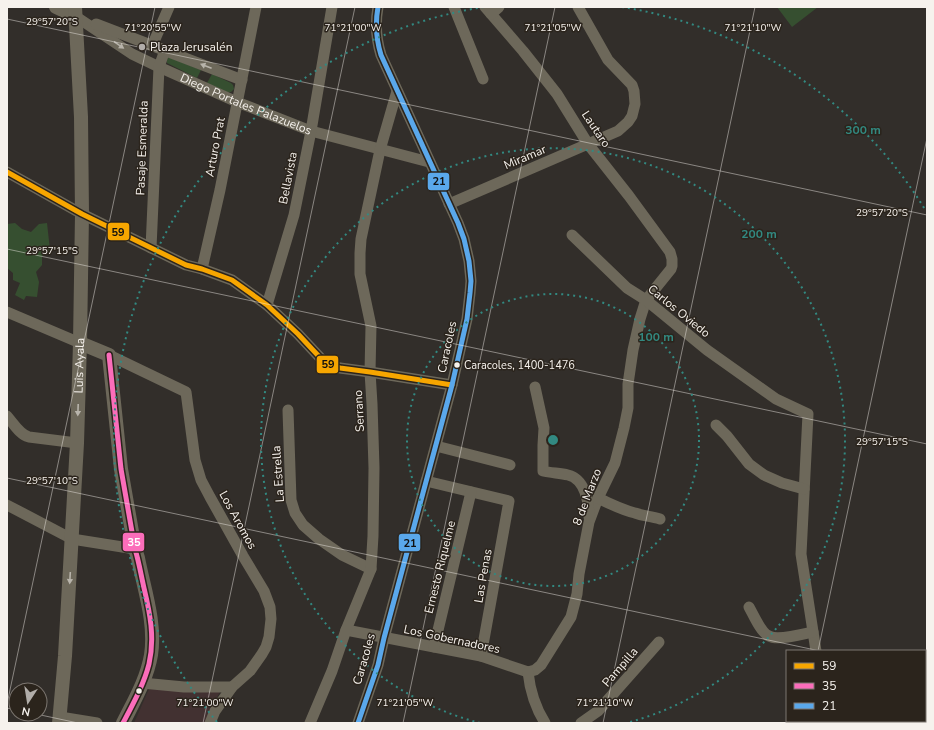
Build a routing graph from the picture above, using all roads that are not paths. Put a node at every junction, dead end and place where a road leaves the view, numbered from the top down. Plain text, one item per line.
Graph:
1 (56, 7) edge
2 (169, 7) edge
3 (256, 7) edge
4 (332, 7) edge
5 (378, 7) edge
6 (454, 7) edge
7 (578, 7) edge
8 (491, 9) edge
9 (75, 11) edge
10 (152, 46) junction
11 (165, 50) junction
12 (159, 67) junction
13 (483, 79) dead end
14 (242, 80) junction
15 (397, 91) junction
16 (237, 102) junction
17 (311, 131) junction
18 (588, 144) junction
19 (380, 150) junction
20 (429, 162) junction
21 (7, 172) edge
22 (449, 204) junction
23 (82, 214) junction
24 (572, 235) dead end
25 (151, 248) junction
26 (202, 269) junction
27 (670, 272) joint
28 (646, 300) junction
29 (267, 305) junction
30 (7, 312) edge
31 (80, 343) junction
32 (108, 355) junction
33 (370, 372) junction
34 (452, 385) junction
35 (535, 387) dead end
36 (288, 410) dead end
37 (7, 416) edge
38 (716, 425) dead end
39 (77, 443) junction
40 (436, 446) junction
41 (510, 465) dead end
42 (426, 482) junction
43 (804, 489) junction
44 (471, 492) junction
45 (598, 498) junction
46 (7, 505) edge
47 (660, 519) dead end
48 (589, 522) junction
49 (72, 539) junction
50 (135, 549) junction
51 (371, 569) junction
52 (749, 607) dead end
53 (346, 630) junction
54 (813, 632) junction
55 (384, 638) junction
56 (659, 642) dead end
57 (434, 647) junction
58 (816, 650) edge
59 (482, 656) junction
60 (528, 672) junction
61 (142, 683) junction
62 (232, 687) junction
63 (60, 720) edge
64 (97, 723) edge
65 (123, 723) edge
66 (210, 723) edge
67 (310, 723) edge
68 (358, 723) edge
69 (545, 723) edge
70 (581, 723) edge

1 - 9 street, Diego Portales Palazuelos
2 - 10 street
3 - 14 street, Arturo Prat
4 - 17 street, Bellavista
5 - 15 street, Caracoles
6 - 13 street
7 - 18 street, Miramar
8 - 18 street, Lautaro
9 - 10 street, Diego Portales Palazuelos
9 -> 12 street, Diego Portales Palazuelos
9 - 23 street, Luis Ayala
10 - 11 street, Diego Portales Palazuelos
11 - 12 street, Pasaje Esmeralda
14 -> 11 street, Diego Portales Palazuelos
12 - 16 street, Diego Portales Palazuelos
12 - 25 street, Pasaje Esmeralda
14 - 16 street, Arturo Prat
15 - 19 street, Serrano
15 - 20 street, Caracoles
16 - 17 street, Diego Portales Palazuelos
16 - 26 street, Arturo Prat
17 - 19 street, Diego Portales Palazuelos
17 - 29 street, Bellavista
18 - 22 street, Miramar
18 - 27 street, Lautaro
19 - 20 street, Diego Portales Palazuelos
19 - 33 street, Serrano
20 - 22 street, Caracoles
21 - 23 street
22 - 34 street, Caracoles
23 - 25 street
23 - 31 street, Luis Ayala
24 - 28 street, Carlos Oviedo
25 - 26 street
26 - 29 street
27 - 28 street, 8 de Marzo
28 - 43 street, Carlos Oviedo
28 - 45 street, 8 de Marzo
29 - 33 street
30 - 31 street
31 - 32 street
31 -> 39 street, Luis Ayala
32 - 50 street
32 - 62 street, Los Aromos
33 - 34 street
33 - 51 street, Serrano
34 - 40 street, Caracoles
35 - 48 street
36 - 51 street, La Estrella
37 - 39 street
38 - 43 street
39 - 49 street, Luis Ayala
40 - 41 street
40 - 42 street, Caracoles
42 - 44 street
42 - 55 street, Caracoles
43 - 54 street
44 - 57 street, Ernesto Riquelme
44 - 59 street, Las Penas
45 - 47 street
45 - 48 street, 8 de Marzo
46 - 49 street
48 - 60 street, 8 de Marzo
49 - 50 street
49 -> 63 street, Luis Ayala
50 - 61 street
51 - 53 street, Serrano
52 - 54 street
53 - 55 street, Los Gobernadores
53 - 67 street, Serrano
54 - 58 street
55 - 57 street, Los Gobernadores
55 - 68 street, Caracoles
56 - 70 street, Pampilla
57 - 59 street, Los Gobernadores
59 - 60 street, Los Gobernadores
60 - 69 street
61 - 62 street
61 - 65 street
62 - 66 street, Los Aromos
63 - 64 street

